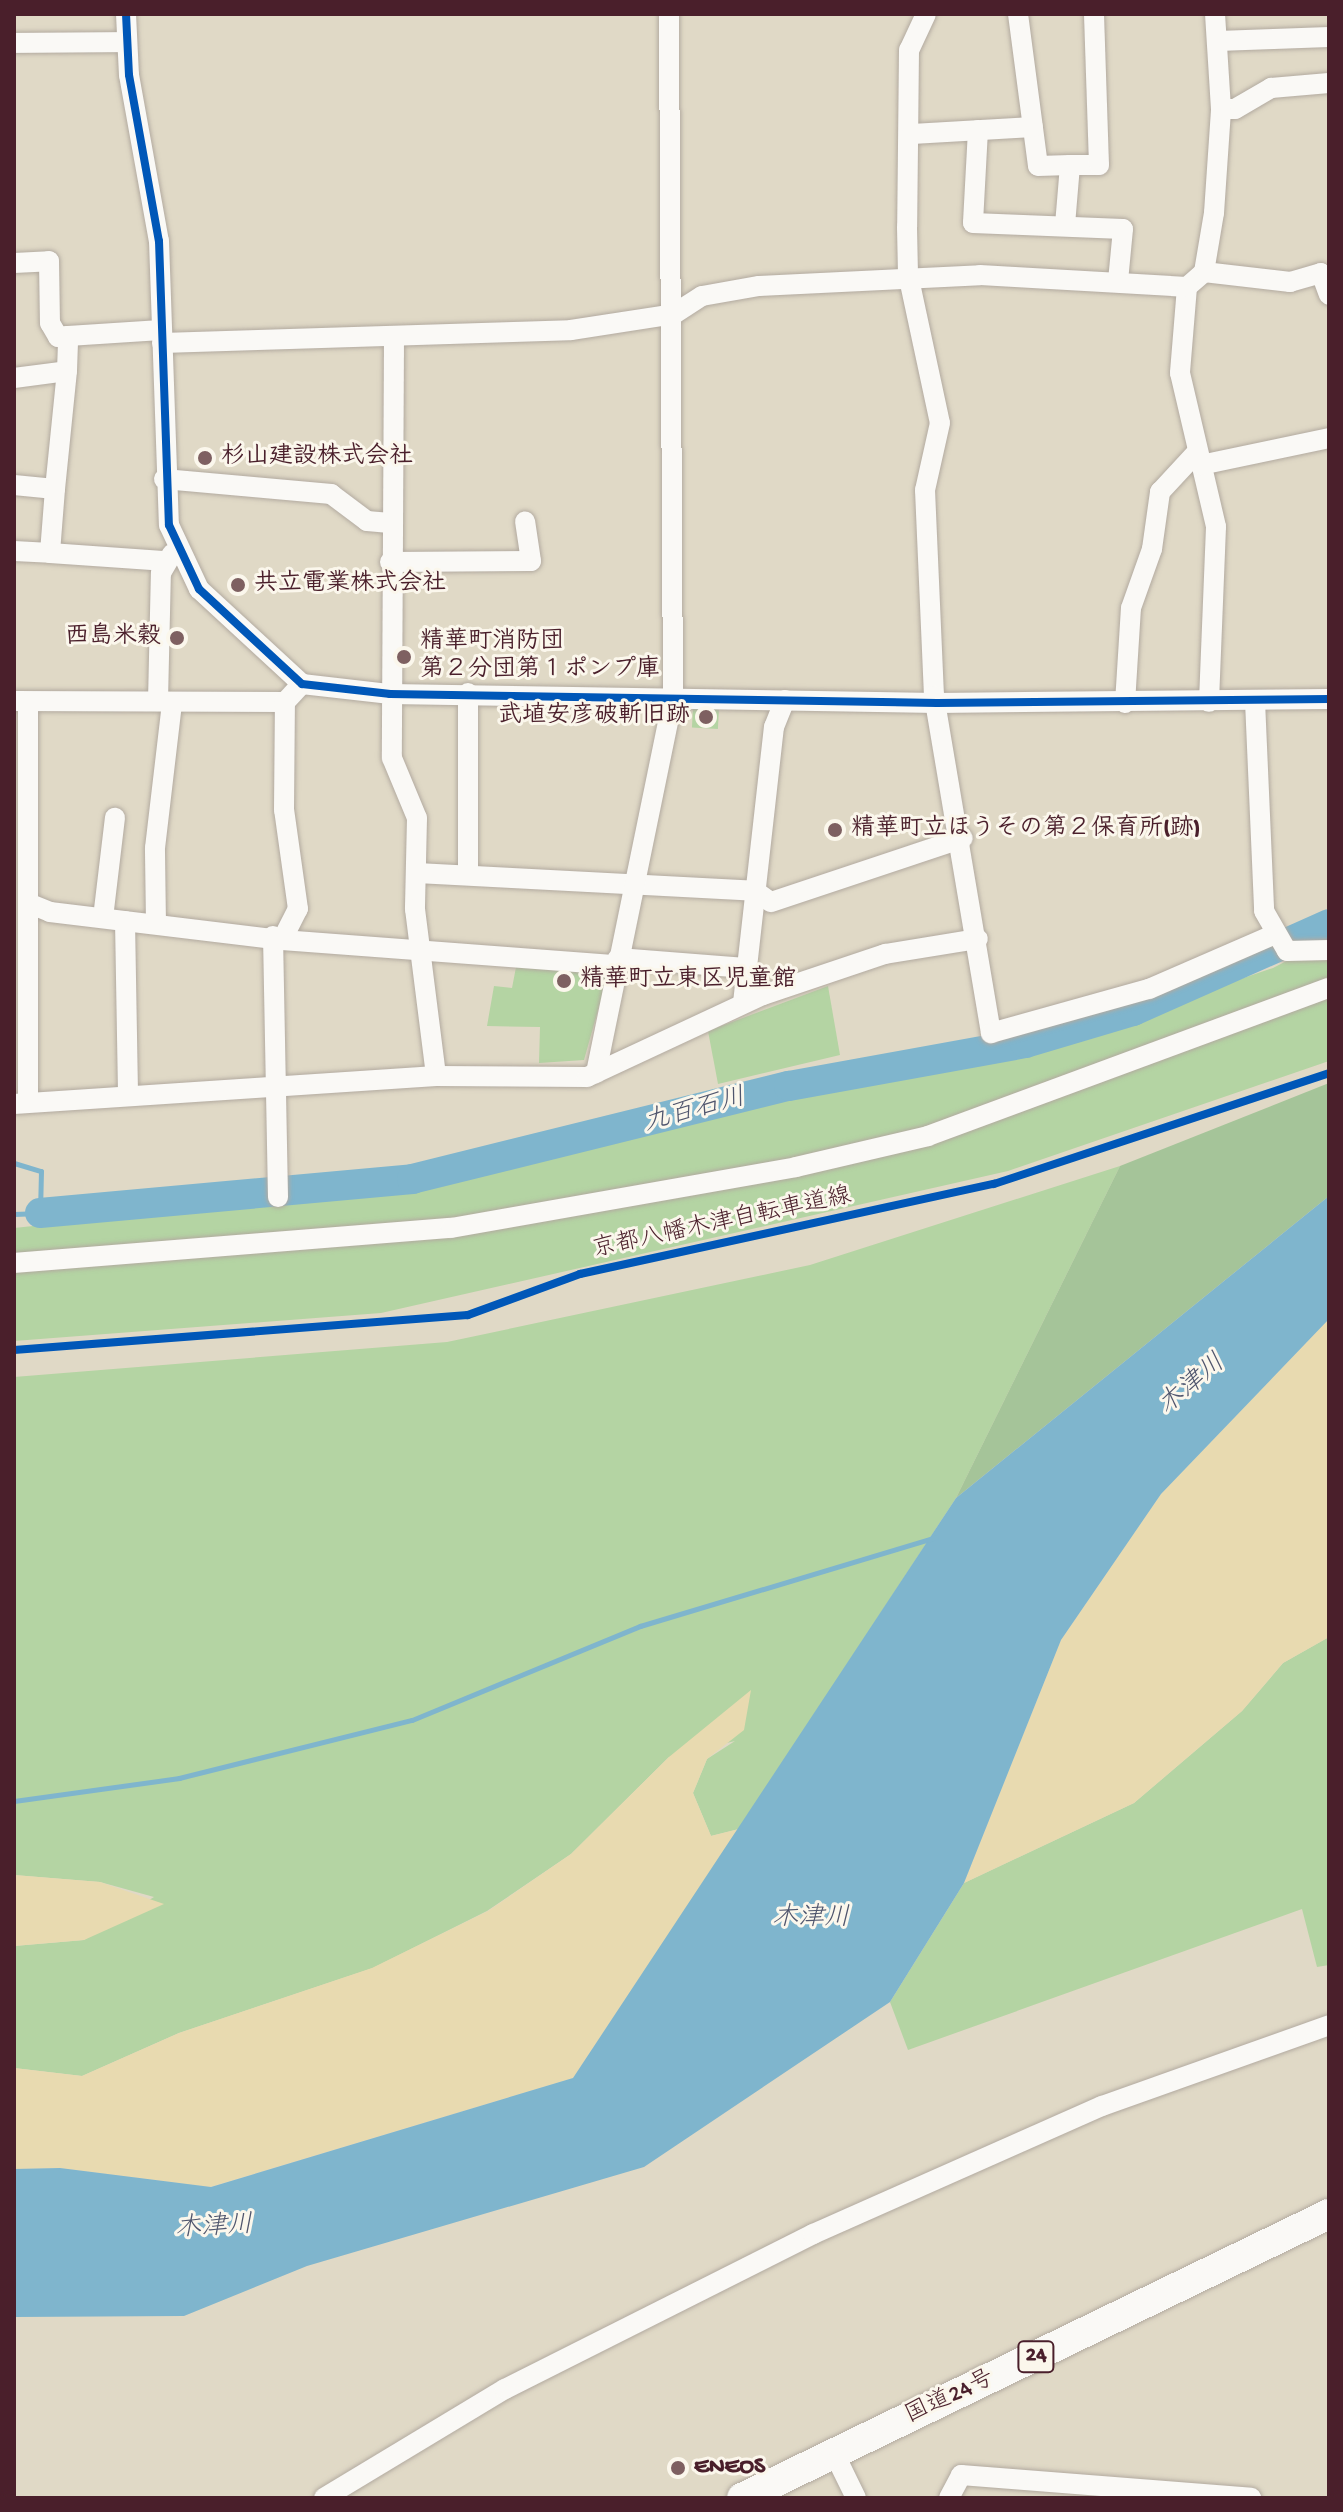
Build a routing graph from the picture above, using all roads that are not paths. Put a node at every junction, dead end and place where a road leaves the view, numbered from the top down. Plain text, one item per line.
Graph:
1 (126, 14) edge
2 (669, 14) edge
3 (926, 14) edge
4 (1018, 14) edge
5 (1094, 14) edge
6 (1215, 14) edge
7 (1329, 37) edge
8 (1218, 41) junction
9 (127, 42) junction
10 (14, 43) edge
11 (1329, 83) edge
12 (1221, 109) junction
13 (1033, 127) junction
14 (978, 130) junction
15 (912, 134) junction
16 (1070, 165) junction
17 (1065, 225) junction
18 (14, 263) edge
19 (1204, 272) junction
20 (1325, 272) edge
21 (1118, 281) junction
22 (911, 283) junction
23 (1187, 287) junction
24 (1329, 295) edge
25 (674, 314) junction
26 (68, 336) junction
27 (161, 337) junction
28 (394, 340) junction
29 (67, 371) junction
30 (14, 378) edge
31 (1329, 438) edge
32 (1199, 459) junction
33 (164, 479) junction
34 (14, 485) edge
35 (55, 489) junction
36 (525, 521) dead end
37 (390, 523) junction
38 (14, 551) edge
39 (50, 553) junction
40 (170, 556) junction
41 (390, 562) junction
42 (302, 684) junction
43 (468, 693) junction
44 (390, 694) junction
45 (673, 698) junction
46 (1329, 699) edge
47 (785, 700) junction
48 (1255, 701) junction
49 (21, 702) edge
50 (165, 702) junction
51 (285, 702) junction
52 (1209, 702) junction
53 (937, 703) junction
54 (1125, 703) junction
55 (20, 806) edge
56 (115, 818) dead end
57 (963, 838) junction
58 (417, 873) junction
59 (468, 875) junction
60 (632, 883) junction
61 (755, 891) junction
62 (28, 903) junction
63 (103, 918) junction
64 (125, 921) junction
65 (156, 924) junction
66 (1273, 935) junction
67 (277, 938) junction
68 (978, 939) junction
69 (419, 945) junction
70 (1329, 950) edge
71 (617, 961) junction
72 (746, 968) junction
73 (1329, 988) edge
74 (743, 1003) junction
75 (20, 1012) edge
76 (596, 1073) junction
77 (436, 1076) junction
78 (275, 1084) junction
79 (128, 1092) junction
80 (21, 1103) edge
81 (278, 1197) dead end
82 (14, 1263) edge
83 (1329, 2025) edge
84 (1329, 2214) edge
85 (834, 2453) junction
86 (1079, 2493) edge
87 (324, 2498) edge
88 (742, 2498) edge
89 (856, 2498) edge
90 (949, 2498) edge
91 (1251, 2498) edge

1 - 9 street
2 - 25 street
3 - 15 street
4 - 13 street
5 - 16 street
6 - 8 street
7 - 8 street
8 - 12 street
9 - 10 street
9 - 27 street
11 - 12 street
12 - 19 street
13 - 14 street
13 - 16 street
14 - 15 street
14 - 17 street
15 - 22 street
16 - 17 street
17 - 21 street
18 - 26 street
19 - 20 street
19 - 23 street
20 - 24 street
21 - 22 street
21 - 23 street
22 - 25 street
22 - 53 street
23 - 32 street
25 - 28 street
25 - 45 street
26 - 27 street
26 - 29 street
27 - 28 street
27 - 33 street
28 - 37 street
29 - 30 street
29 - 35 street
31 - 32 street
32 - 52 street
32 - 54 street
33 - 37 street
33 - 40 street
34 - 35 street
35 - 39 street
36 - 41 street
37 - 41 street
38 - 39 street
39 - 40 street
40 - 42 street
40 - 50 street
41 - 44 street
42 - 44 street
42 - 51 street
43 - 44 street
43 - 45 street
43 - 59 street
44 - 58 street
45 - 47 street
45 - 60 street
46 - 48 street
47 - 53 street
47 - 61 street
48 - 52 street
48 - 66 street
49 - 50 street
49 - 55 street
50 - 51 street
50 - 65 street
51 - 67 street
52 - 54 street
53 - 54 street
53 - 57 street
55 - 62 street
56 - 63 street
57 - 61 street
57 - 68 street
58 - 59 street
58 - 69 street
59 - 60 street
60 - 61 street
60 - 71 street
61 - 72 street
62 - 63 street
62 - 75 street
63 - 64 street
64 - 65 street
64 - 79 street
65 - 67 street
66 - 68 street
66 - 70 street
67 - 69 street
67 - 78 street
68 - 74 street
69 - 71 street
69 - 77 street
71 - 72 street
71 - 76 street
72 - 74 street
73 - 82 street
74 - 76 street
75 - 80 street
76 - 77 street
77 - 78 street
78 - 79 street
78 - 81 street
79 - 80 street
83 - 87 street
84 - 85 highway, 国道24号 / 24
85 - 88 highway, 国道24号 / 24
85 - 89 street
86 - 90 street
86 - 91 street

